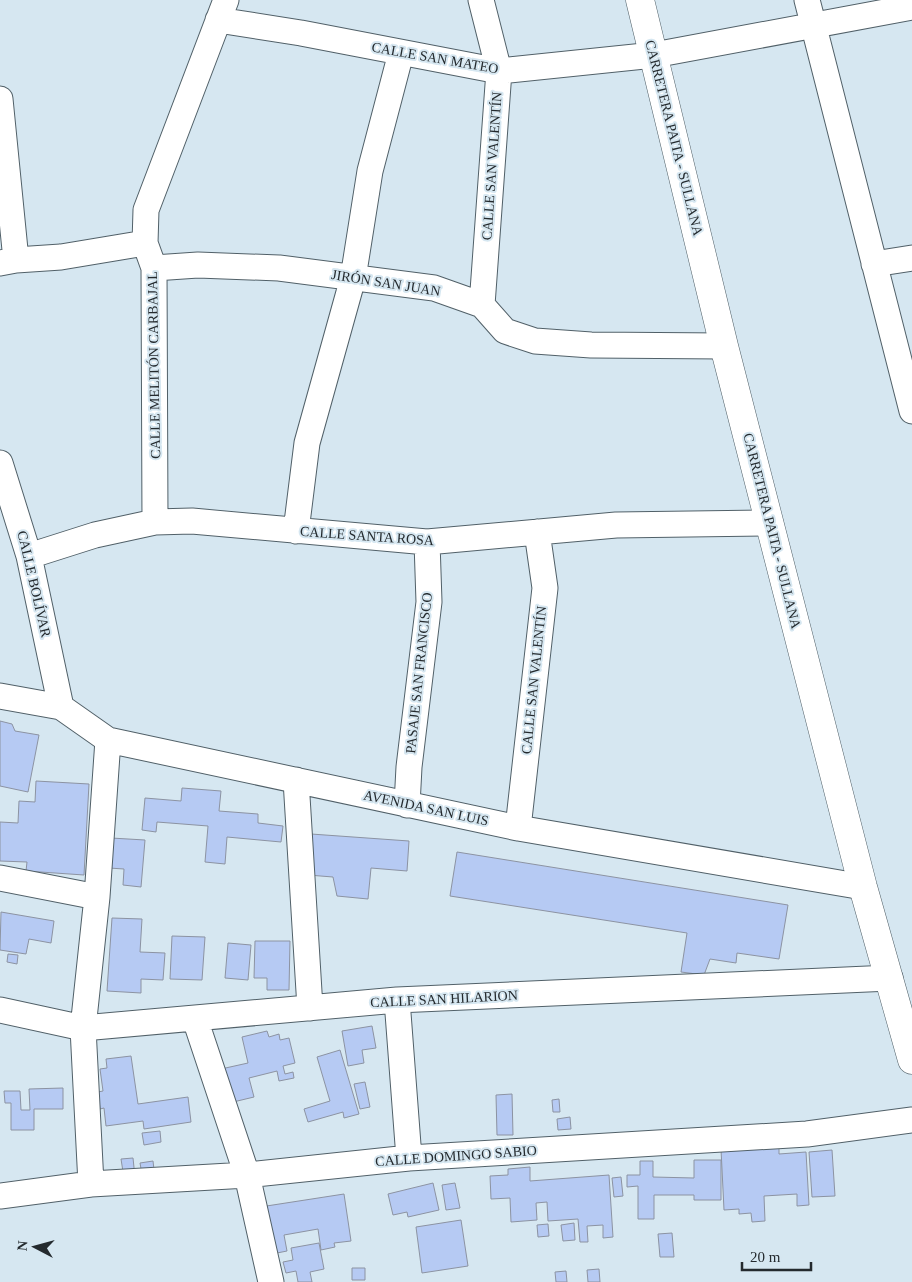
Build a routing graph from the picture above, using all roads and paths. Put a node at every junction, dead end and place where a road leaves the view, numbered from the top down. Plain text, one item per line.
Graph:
1 (482, 0) edge
2 (640, 0) edge
3 (807, 0) edge
4 (912, 7) edge
5 (222, 10) edge
6 (812, 25) junction
7 (400, 53) junction
8 (654, 55) junction
9 (499, 70) junction
10 (0, 99) edge
11 (145, 243) junction
12 (912, 258) edge
13 (8, 261) edge
14 (874, 264) junction
15 (154, 268) junction
16 (353, 278) junction
17 (482, 305) junction
18 (724, 346) junction
19 (912, 411) edge
20 (0, 464) edge
21 (6, 499) edge
22 (155, 522) junction
23 (770, 523) junction
24 (296, 531) junction
25 (537, 532) junction
26 (427, 542) junction
27 (29, 556) junction
28 (0, 696) edge
29 (61, 707) junction
30 (108, 740) junction
31 (296, 780) junction
32 (407, 805) junction
33 (518, 828) junction
34 (0, 878) edge
35 (863, 888) junction
36 (96, 897) junction
37 (890, 978) junction
38 (397, 1000) junction
39 (310, 1008) junction
40 (0, 1010) edge
41 (195, 1019) junction
42 (83, 1028) junction
43 (912, 1060) edge
44 (912, 1120) edge
45 (409, 1158) junction
46 (248, 1175) junction
47 (91, 1184) junction
48 (0, 1196) edge
49 (271, 1282) edge

1 - 9 street, CALLE SAN VALENTÍN
2 - 8 main road, CARRETERA PAITA - SULLANA
3 - 6 street
4 - 6 street, CALLE SAN MATEO
5 - 7 street, CALLE SAN MATEO
5 - 11 street, CALLE MELITÓN CARBAJAL
6 - 8 street, CALLE SAN MATEO
6 - 14 street
7 - 9 street, CALLE SAN MATEO
7 - 16 street
8 - 9 street, CALLE SAN MATEO
8 - 18 main road, CARRETERA PAITA - SULLANA
9 - 17 street, CALLE SAN VALENTÍN
10 - 13 street
11 - 13 street
11 - 15 street, CALLE MELITÓN CARBAJAL
12 - 14 street
14 - 19 street
15 - 16 street, JIRÓN SAN JUAN
15 - 22 street, CALLE MELITÓN CARBAJAL
16 - 17 street, JIRÓN SAN JUAN
16 - 24 street
17 - 18 street
18 - 23 main road, CARRETERA PAITA - SULLANA
20 - 21 street, CALLE BOLÍVAR
21 - 27 street, CALLE BOLÍVAR
22 - 24 street, CALLE SANTA ROSA
22 - 27 street, CALLE SANTA ROSA
23 - 25 street, CALLE SANTA ROSA
23 - 35 main road, CARRETERA PAITA - SULLANA
24 - 26 street, CALLE SANTA ROSA
25 - 26 street, CALLE SANTA ROSA
25 - 33 street, CALLE SAN VALENTÍN
26 - 32 street, PASAJE SAN FRANCISCO
27 - 29 street, CALLE BOLÍVAR
28 - 29 street, AVENIDA SAN LUIS
29 - 30 street, AVENIDA SAN LUIS
30 - 31 street, AVENIDA SAN LUIS
30 - 36 street
31 - 32 street, AVENIDA SAN LUIS
31 - 39 street
32 - 33 street, AVENIDA SAN LUIS
33 - 35 street, AVENIDA SAN LUIS
34 - 36 street
35 - 37 main road, CARRETERA PAITA - SULLANA
36 - 42 street
37 - 38 street, CALLE SAN HILARION
37 - 43 main road, CARRETERA PAITA - SULLANA
38 - 39 street, CALLE SAN HILARION
38 - 45 street
39 - 41 street, CALLE SAN HILARION
40 - 42 street, CALLE SAN HILARION
41 - 42 street, CALLE SAN HILARION
41 - 46 street
42 - 47 street
44 - 45 street, CALLE DOMINGO SABIO
45 - 46 street, CALLE DOMINGO SABIO
46 - 47 street, CALLE DOMINGO SABIO
46 - 49 street
47 - 48 street, CALLE DOMINGO SABIO

